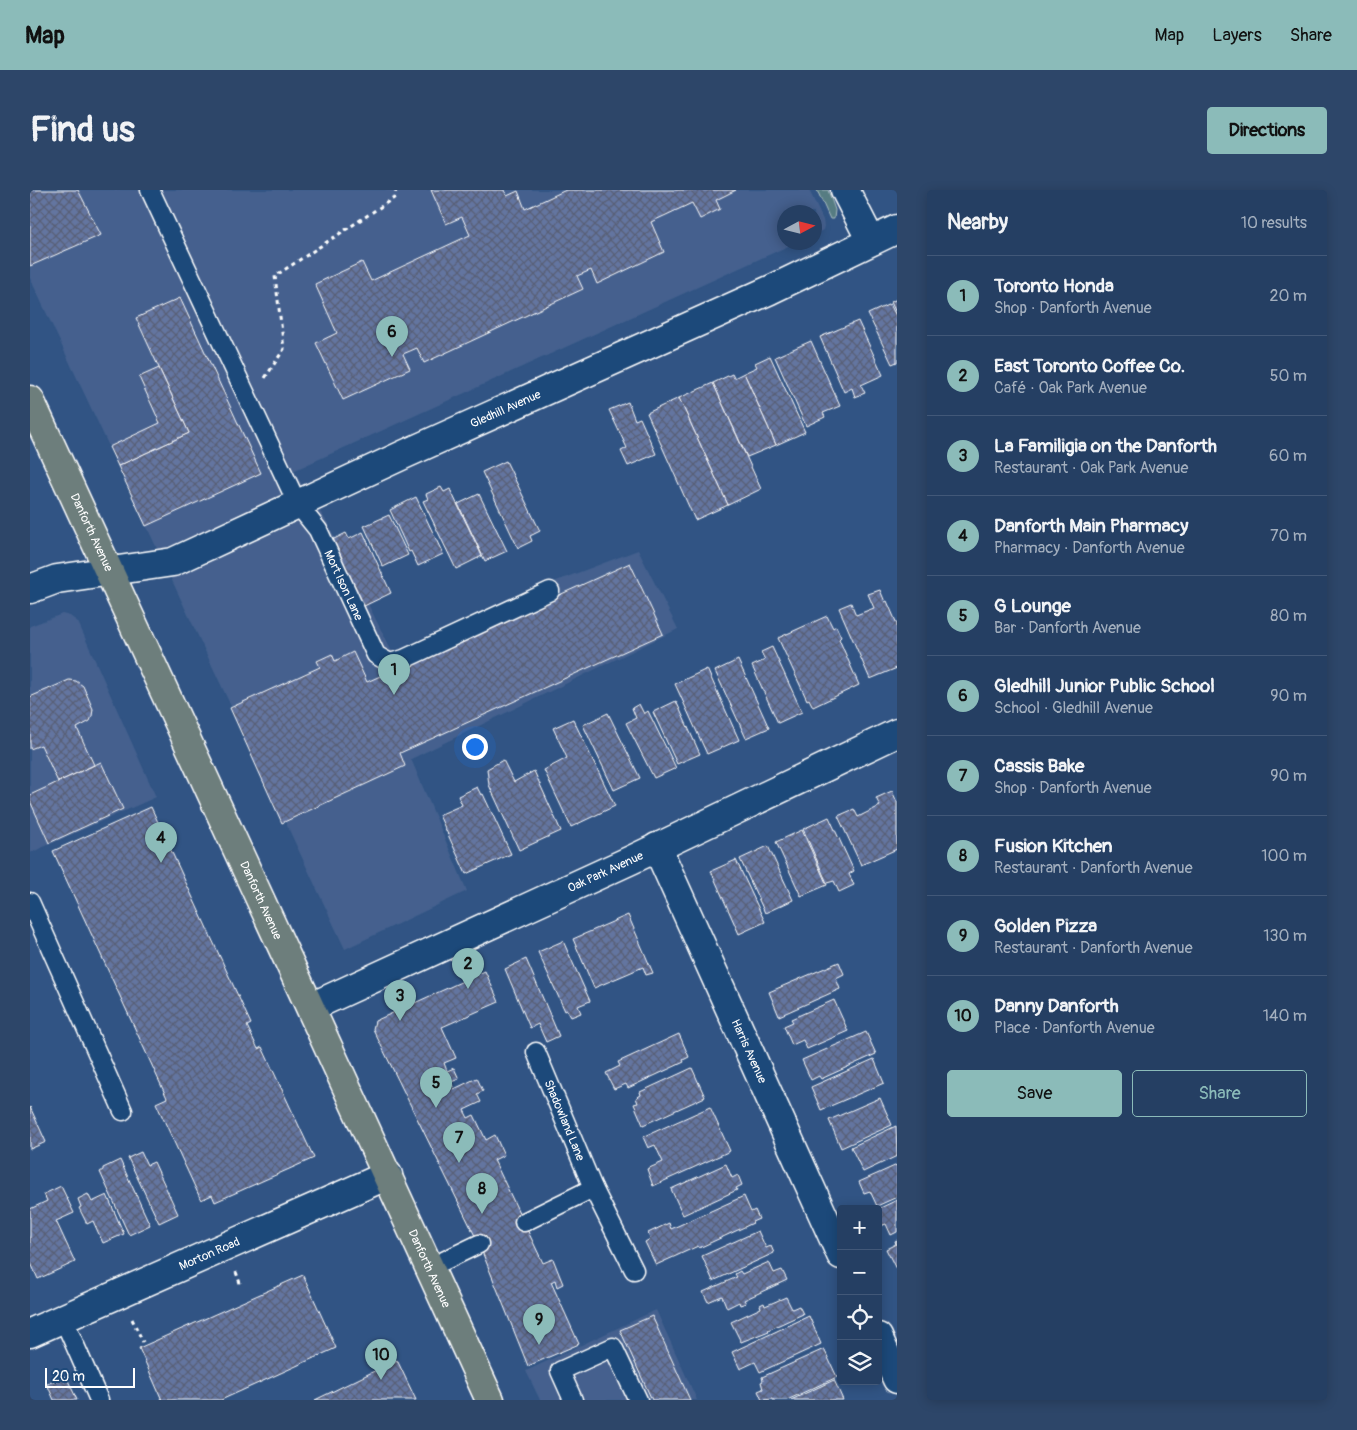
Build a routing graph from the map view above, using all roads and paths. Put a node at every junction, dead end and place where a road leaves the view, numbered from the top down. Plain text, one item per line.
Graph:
1 (150, 190) edge
2 (396, 190) edge
3 (846, 190) edge
4 (897, 229) edge
5 (871, 241) junction
6 (30, 400) edge
7 (250, 401) junction
8 (298, 504) junction
9 (110, 570) junction
10 (30, 589) edge
11 (550, 591) dead end
12 (897, 733) edge
13 (657, 848) junction
14 (30, 902) edge
15 (311, 1007) junction
16 (536, 1052) dead end
17 (123, 1111) dead end
18 (388, 1175) junction
19 (593, 1188) junction
20 (524, 1222) dead end
21 (479, 1244) dead end
22 (839, 1250) edge
23 (428, 1268) junction
24 (235, 1270) dead end
25 (634, 1270) dead end
26 (241, 1286) dead end
27 (131, 1316) dead end
28 (63, 1318) junction
29 (30, 1333) edge
30 (879, 1340) edge
31 (143, 1342) dead end
32 (897, 1379) edge
33 (99, 1400) edge
34 (490, 1400) edge
35 (573, 1400) edge
36 (638, 1400) edge

1 - 7 lane, Mort Ison Lane
2 - 7 path
3 - 5 street
4 - 5 street, Gledhill Avenue
5 - 8 street, Gledhill Avenue
6 - 9 main road, Danforth Avenue
7 - 8 lane, Mort Ison Lane
8 - 9 street, Gledhill Avenue
8 - 11 lane, Mort Ison Lane
9 - 10 street, Gledhill Avenue
9 - 15 main road, Danforth Avenue
12 - 13 street, Oak Park Avenue
13 - 15 street, Oak Park Avenue
13 - 22 street, Harris Avenue
14 - 17 lane
15 - 18 main road, Danforth Avenue
16 - 19 lane, Shadowland Lane
18 - 23 main road, Danforth Avenue
18 - 28 street, Morton Road
19 - 20 lane
19 - 25 lane, Shadowland Lane
21 - 23 lane
23 - 34 main road, Danforth Avenue
24 - 26 path
27 - 31 path
28 - 29 street, Morton Road
28 - 33 lane
30 - 32 street
35 - 36 lane

